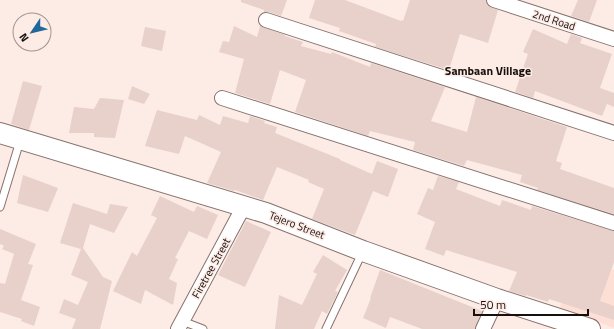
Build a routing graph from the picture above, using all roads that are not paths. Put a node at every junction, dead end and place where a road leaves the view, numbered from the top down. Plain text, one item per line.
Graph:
1 (494, 0) edge
2 (266, 20) dead end
3 (614, 39) edge
4 (222, 98) dead end
5 (0, 133) edge
6 (614, 133) edge
7 (20, 139) junction
8 (244, 206) junction
9 (0, 207) edge
10 (614, 223) edge
11 (363, 251) junction
12 (497, 300) junction
13 (180, 325) edge
14 (203, 329) edge
15 (326, 329) edge
16 (483, 329) edge
17 (590, 329) edge

1 - 3 street, 2nd Road
2 - 6 street
4 - 10 street
5 - 7 main road, Tejero Street
7 - 8 main road, Tejero Street
7 - 9 lane
8 - 11 main road, Tejero Street
8 - 13 street, Firetree Street
11 - 12 main road, Tejero Street
11 - 15 lane
12 - 16 street
12 - 17 main road, Tejero Street
13 - 14 lane

